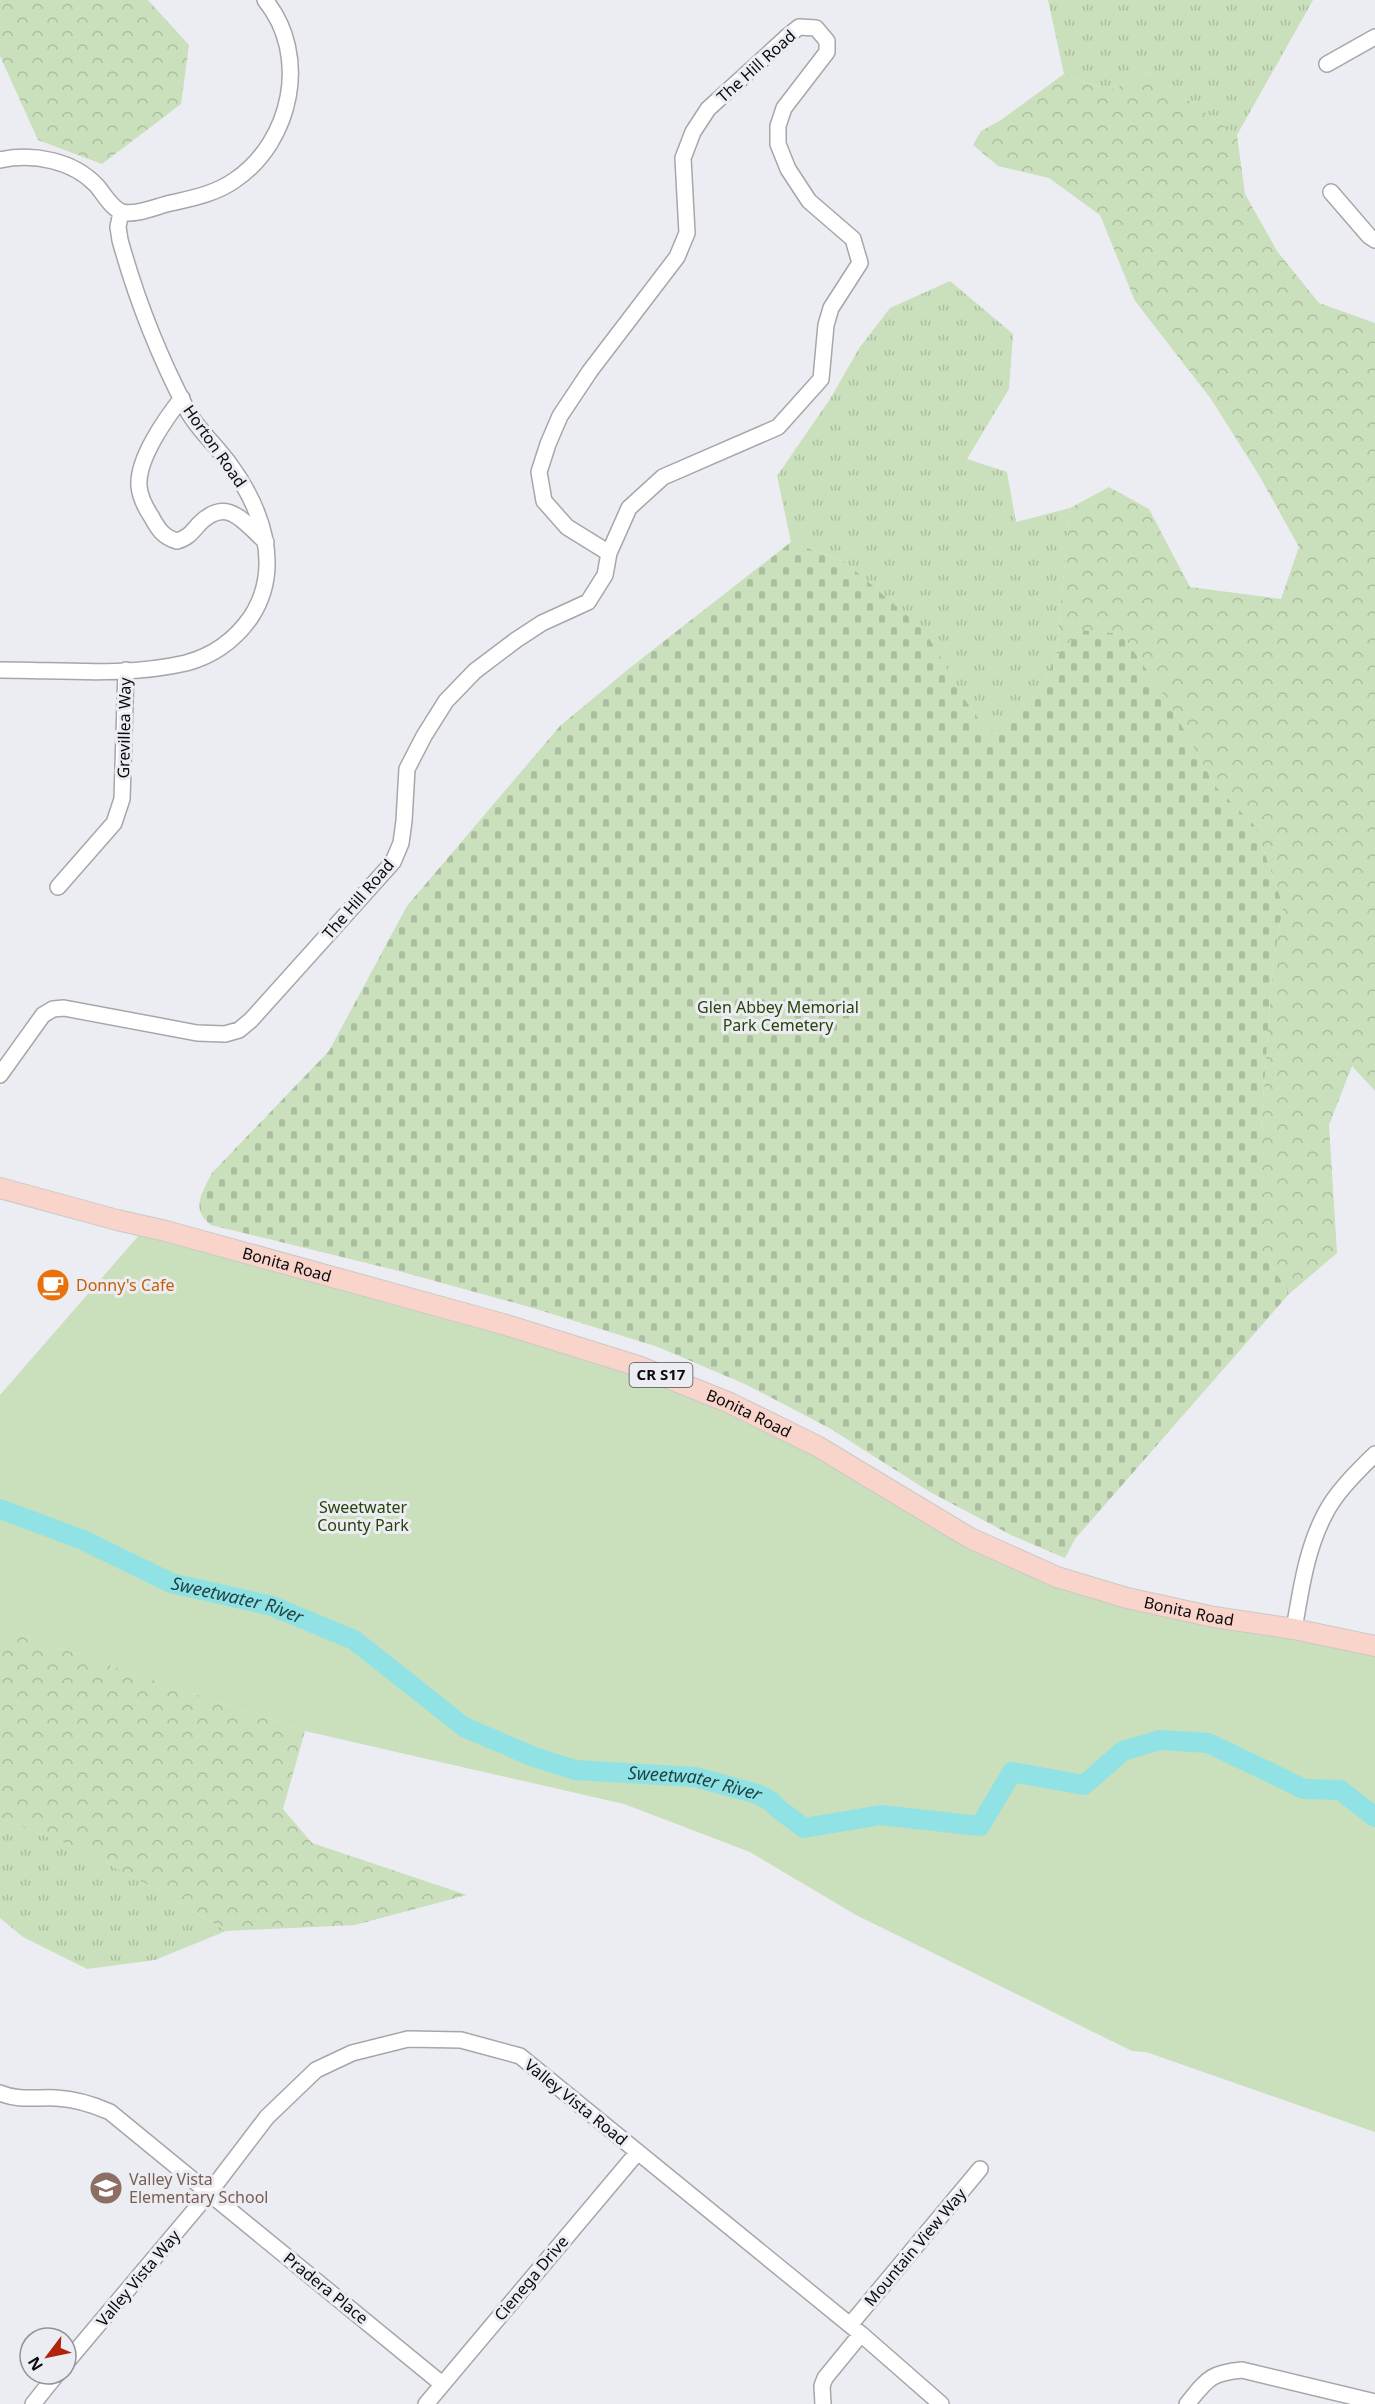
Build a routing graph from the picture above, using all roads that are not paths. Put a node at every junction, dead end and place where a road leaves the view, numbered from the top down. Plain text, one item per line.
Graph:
1 (265, 0) edge
2 (1375, 37) edge
3 (1327, 64) dead end
4 (0, 160) edge
5 (1331, 192) dead end
6 (122, 212) junction
7 (1375, 240) edge
8 (182, 398) junction
9 (266, 542) junction
10 (609, 554) junction
11 (0, 670) edge
12 (126, 670) junction
13 (58, 887) dead end
14 (0, 1075) edge
15 (0, 1188) edge
16 (1375, 1454) edge
17 (1294, 1629) junction
18 (1375, 1646) edge
19 (0, 2093) edge
20 (638, 2153) junction
21 (980, 2169) dead end
22 (209, 2193) junction
23 (856, 2330) junction
24 (78, 2349) edge
25 (442, 2384) junction
26 (47, 2386) edge
27 (1375, 2402) edge
28 (33, 2404) edge
29 (426, 2404) edge
30 (823, 2404) edge
31 (942, 2404) edge
32 (1187, 2404) edge

1 - 6 street
2 - 3 street
4 - 6 street
5 - 7 street
6 - 8 street, Horton Road
8 - 9 street, Horton Road
8 - 9 street
9 - 12 street, Horton Road
10 - 10 street, The Hill Road
10 - 14 street, The Hill Road
11 - 12 street, Grevillea Way
12 - 13 street, Grevillea Way
15 - 17 main road, Bonita Road / CR S17
16 - 17 street
17 - 18 main road, Bonita Road / CR S17
19 - 22 street
20 - 22 street, Valley Vista Road
20 - 23 street, Valley Vista Road
20 - 25 street, Cienega Drive
21 - 23 street, Mountain View Way
22 - 24 street, Valley Vista Way
22 - 25 street, Pradera Place
23 - 30 street, Mountain View Way
23 - 31 street, Valley Vista Road
25 - 29 street, Cienega Drive
26 - 28 street
27 - 32 street

